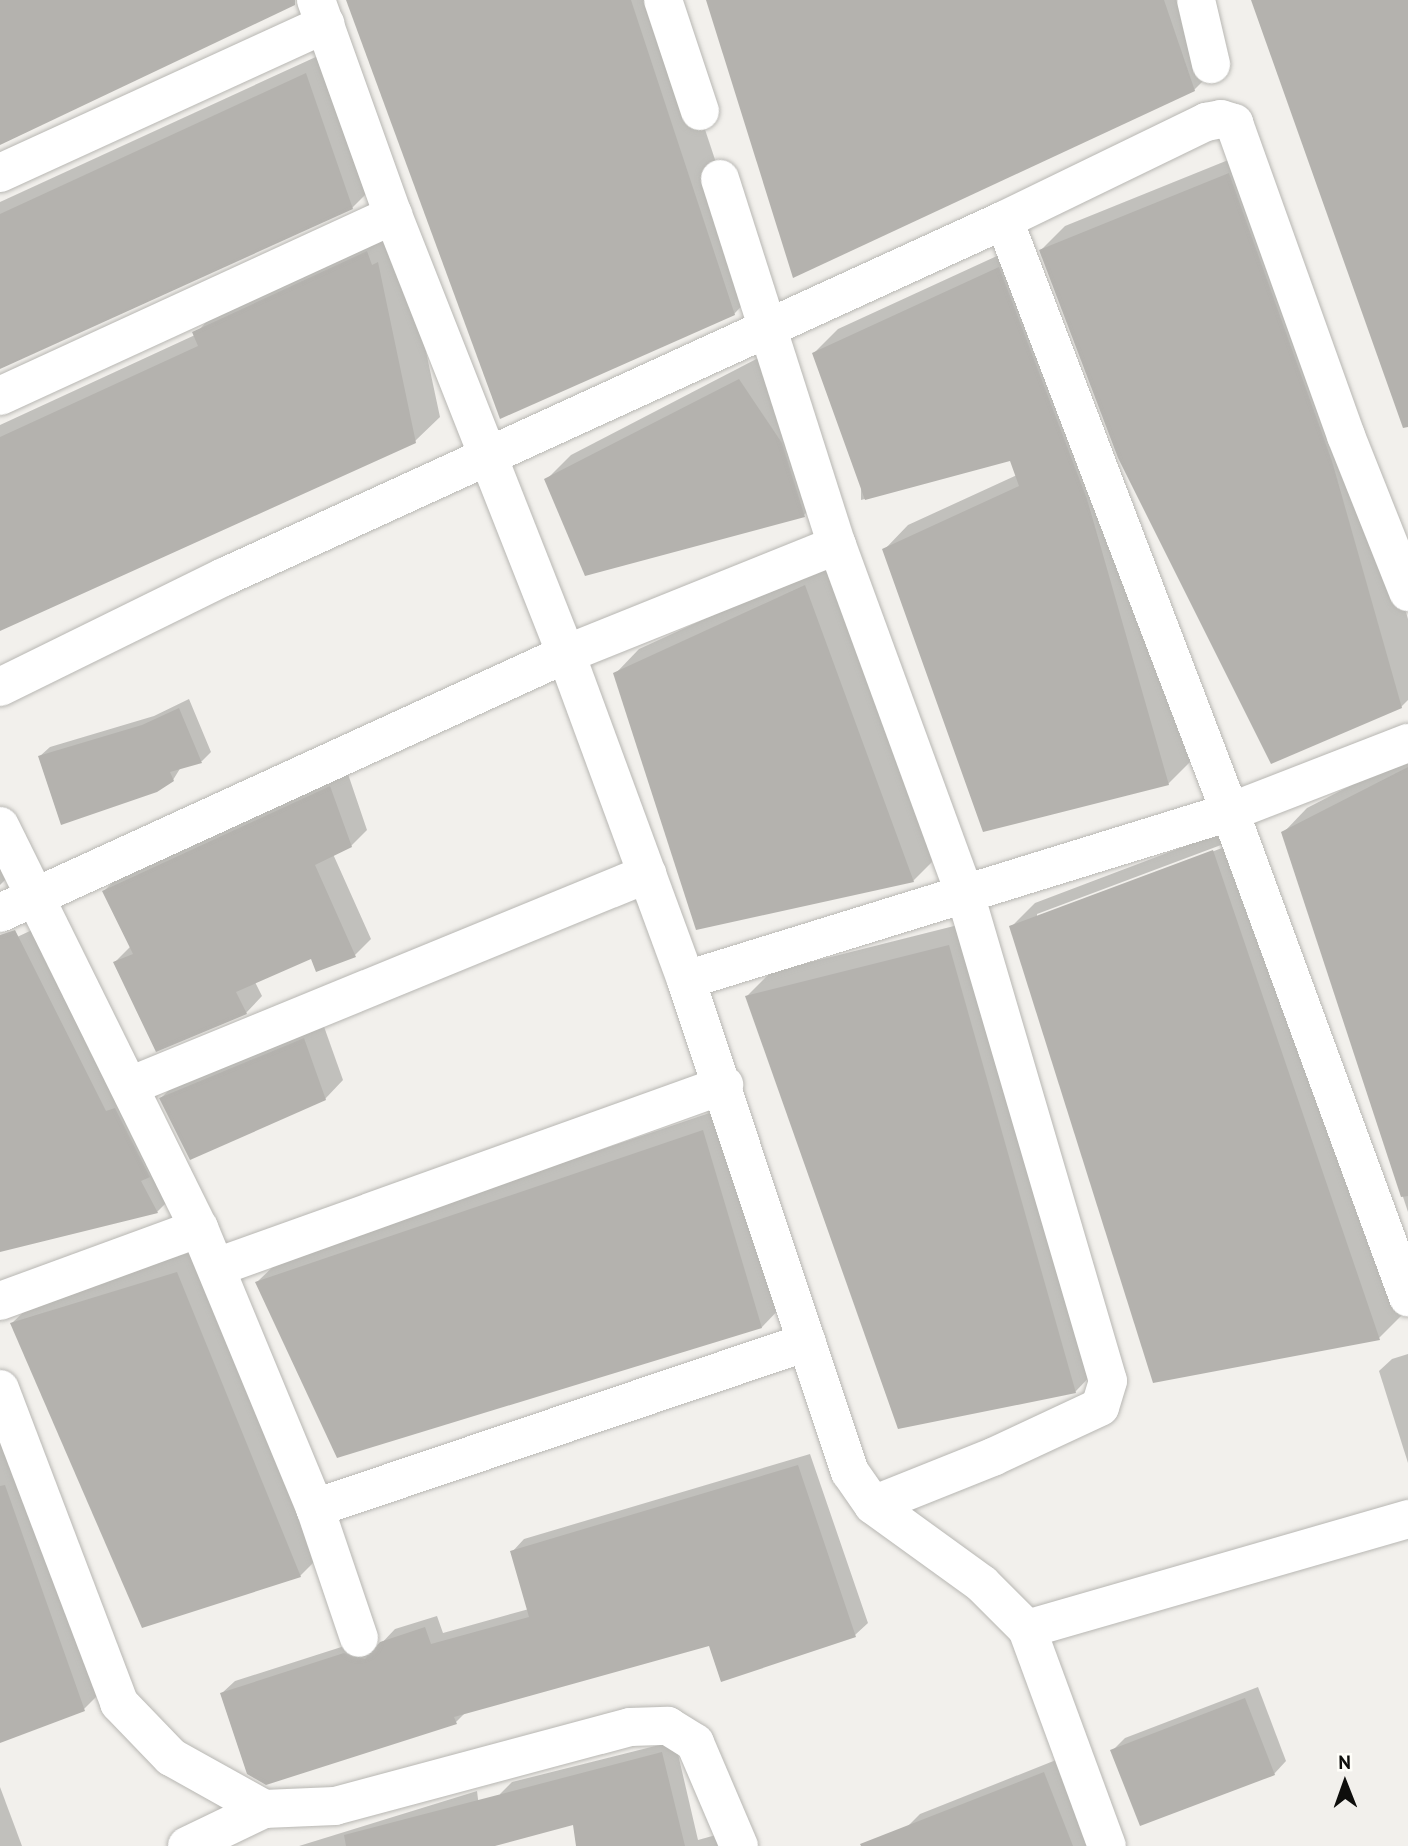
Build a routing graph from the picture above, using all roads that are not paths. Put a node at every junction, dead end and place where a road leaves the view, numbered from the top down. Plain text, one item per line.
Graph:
1 (663, 0) edge
2 (1196, 0) edge
3 (321, 12) edge
4 (1212, 64) dead end
5 (700, 111) dead end
6 (0, 173) edge
7 (720, 179) dead end
8 (393, 215) junction
9 (1004, 220) junction
10 (768, 327) junction
11 (0, 396) edge
12 (488, 459) junction
13 (837, 545) junction
14 (1408, 592) edge
15 (566, 654) junction
16 (0, 687) edge
17 (1408, 743) edge
18 (1230, 812) junction
19 (0, 826) edge
20 (647, 874) junction
21 (35, 894) junction
22 (966, 897) junction
23 (0, 913) edge
24 (686, 980) junction
25 (132, 1085) junction
26 (724, 1085) junction
27 (200, 1228) junction
28 (217, 1267) junction
29 (1408, 1297) edge
30 (0, 1301) edge
31 (807, 1342) junction
32 (0, 1389) edge
33 (873, 1505) junction
34 (315, 1508) junction
35 (1406, 1529) edge
36 (1027, 1629) junction
37 (359, 1637) dead end
38 (264, 1809) junction
39 (187, 1846) edge
40 (739, 1846) edge
41 (1107, 1846) edge

1 - 5 street
2 - 4 street
3 - 6 street
3 - 8 street
7 - 10 street
8 - 11 street
8 - 12 street
9 - 10 street
9 - 14 street
9 - 18 street
10 - 12 street
10 - 13 street
12 - 15 street
12 - 16 street
13 - 15 street
13 - 22 street
15 - 20 street
15 - 21 street
17 - 18 street
18 - 22 street
18 - 29 street
19 - 21 street
20 - 24 street
20 - 25 street
21 - 23 street
21 - 25 street
22 - 24 street
22 - 33 street
24 - 26 street
25 - 27 street
26 - 28 street
26 - 31 street
27 - 28 street
27 - 30 street
28 - 34 street
31 - 33 street
31 - 34 street
32 - 38 street
33 - 36 street
34 - 37 street
35 - 36 street
36 - 41 street
38 - 39 street
38 - 40 street

